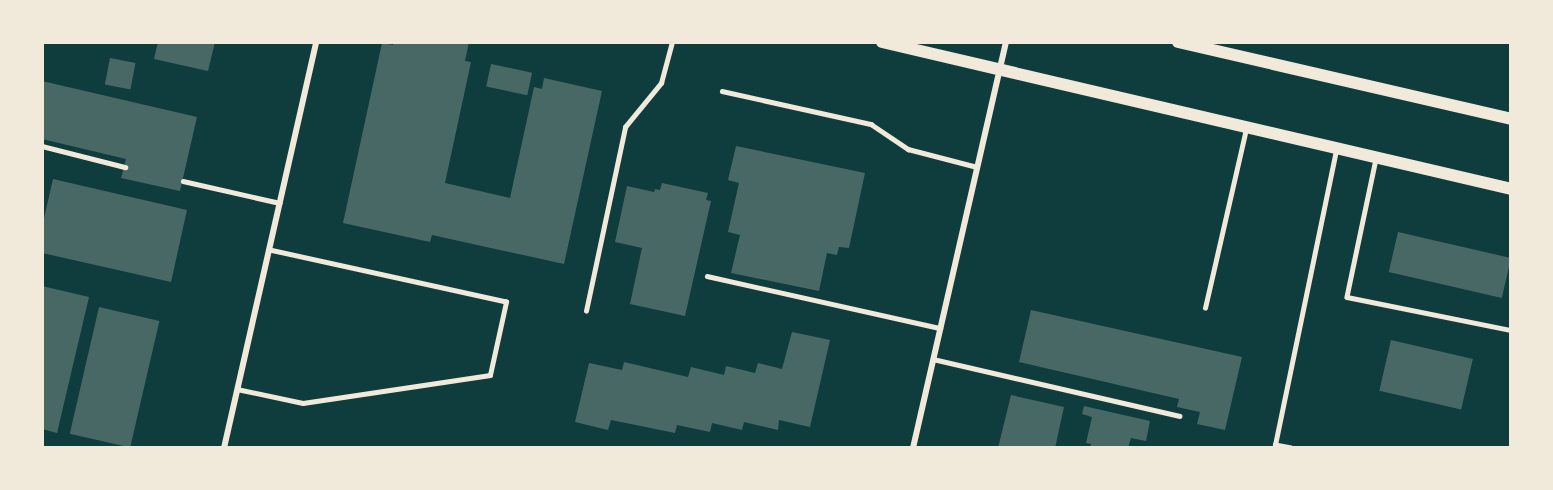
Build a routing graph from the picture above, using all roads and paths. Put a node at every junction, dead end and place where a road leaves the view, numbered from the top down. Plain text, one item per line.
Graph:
1 (316, 42) edge
2 (672, 42) edge
3 (882, 42) edge
4 (1006, 42) edge
5 (1178, 42) edge
6 (1000, 68) junction
7 (722, 91) dead end
8 (1511, 119) edge
9 (1246, 126) junction
10 (42, 146) edge
11 (1337, 148) junction
12 (1376, 157) junction
13 (124, 167) dead end
14 (977, 167) junction
15 (183, 181) dead end
16 (1511, 189) edge
17 (280, 203) junction
18 (269, 250) junction
19 (707, 276) dead end
20 (1205, 308) dead end
21 (586, 311) dead end
22 (940, 328) junction
23 (1511, 330) edge
24 (933, 359) junction
25 (237, 389) junction
26 (1179, 416) dead end
27 (224, 448) edge
28 (913, 448) edge
29 (1291, 448) edge

1 - 17 street
2 - 21 lane
3 - 6 main road
4 - 6 street
5 - 8 main road
6 - 9 main road
6 - 14 street
7 - 14 lane
9 - 11 main road
9 - 20 lane
10 - 13 lane
11 - 12 main road
11 - 29 lane
12 - 16 main road
12 - 23 lane
14 - 22 street
15 - 17 lane
17 - 18 street
18 - 25 street
18 - 25 lane
19 - 22 lane
22 - 24 street
24 - 26 lane
24 - 28 street
25 - 27 street

